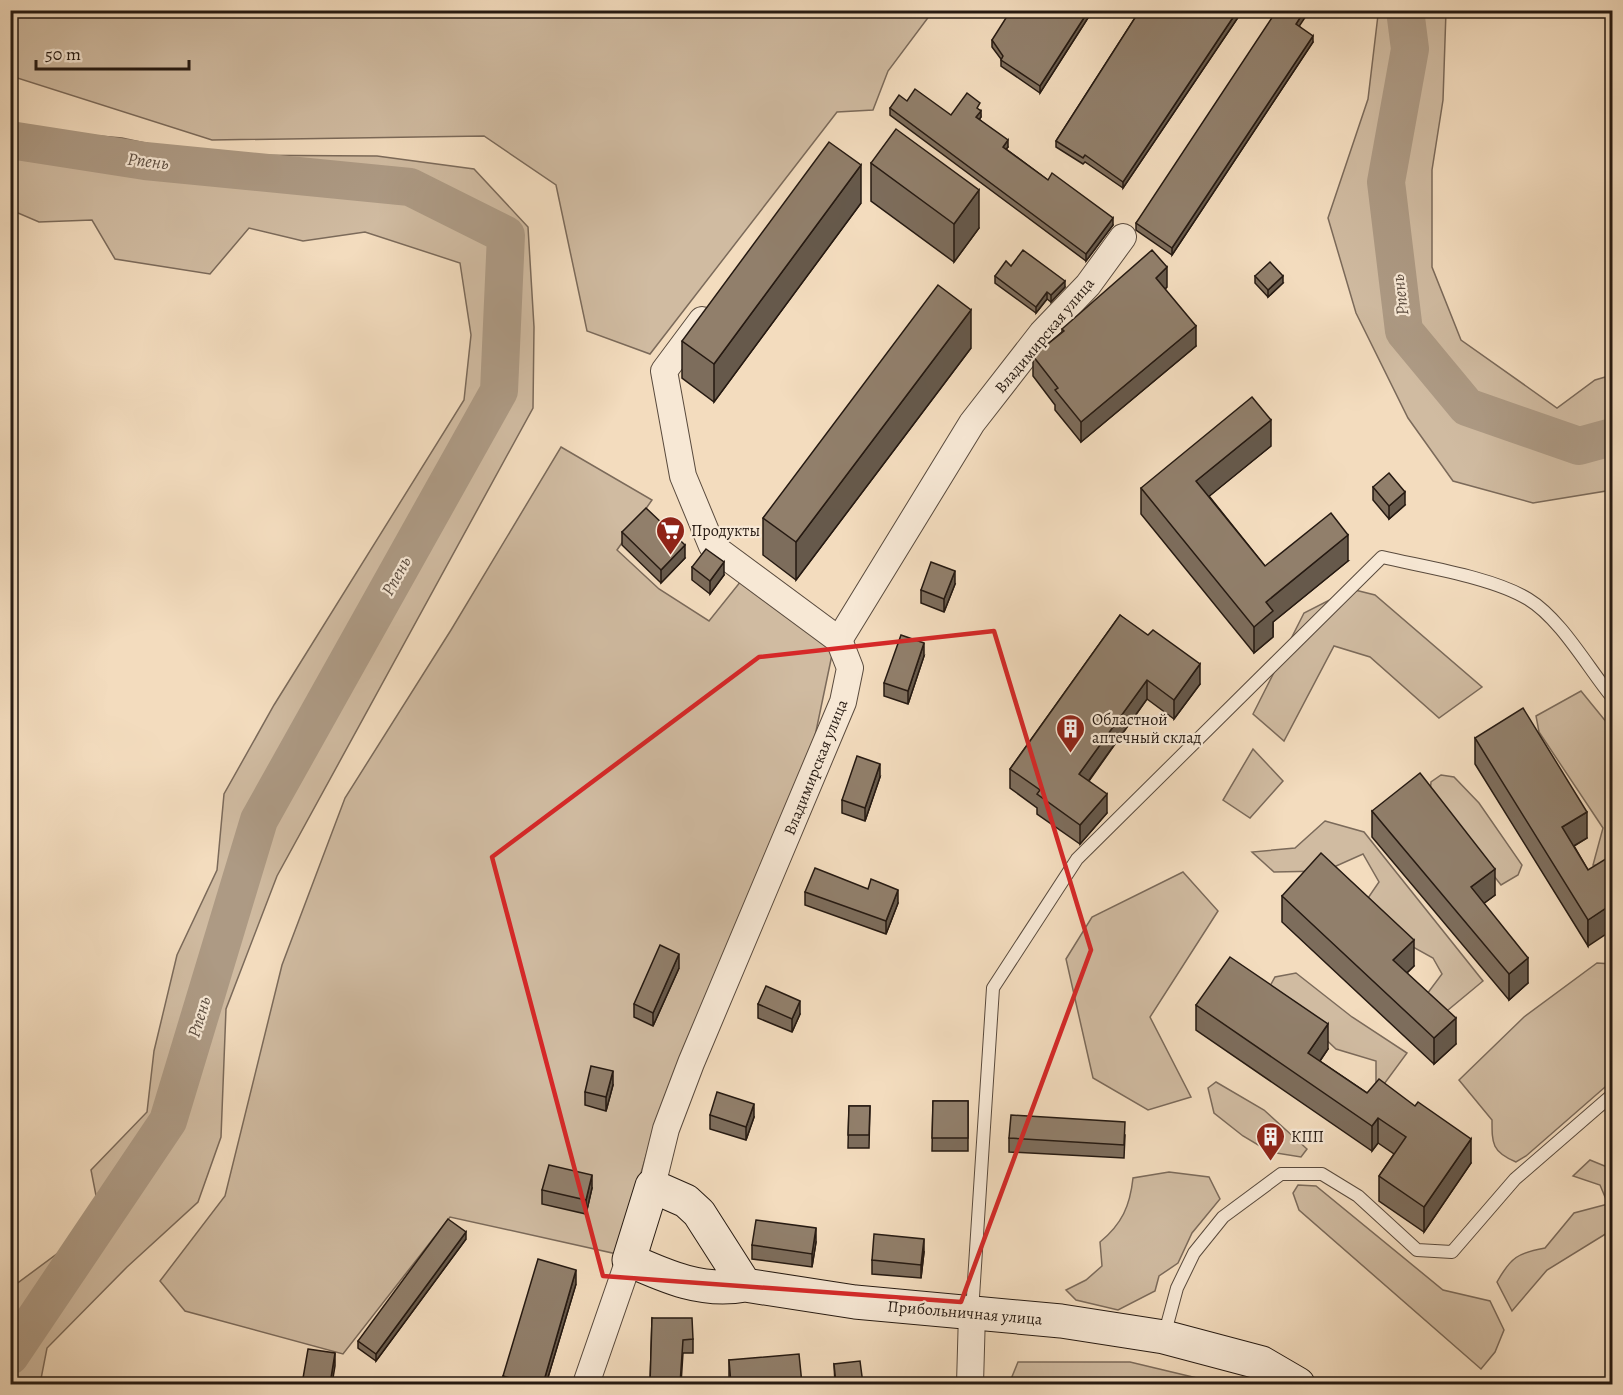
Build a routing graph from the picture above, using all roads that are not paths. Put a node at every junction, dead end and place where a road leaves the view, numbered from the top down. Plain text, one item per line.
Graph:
1 (1123, 237) dead end
2 (714, 304) edge
3 (839, 640) junction
4 (1612, 697) edge
5 (1612, 1095) edge
6 (652, 1186) junction
7 (629, 1260) junction
8 (746, 1285) junction
9 (972, 1313) junction
10 (1164, 1337) junction
11 (586, 1384) edge
12 (970, 1384) edge
13 (1298, 1384) edge

1 - 3 street, Владимирская улица
2 - 3 street
3 - 6 street, Владимирская улица
4 - 9 lane
5 - 10 lane
6 - 7 street
6 - 8 street
7 - 8 street, Прибольничная улица
7 - 11 street
8 - 9 street, Прибольничная улица
9 - 10 street, Прибольничная улица
9 - 12 street
10 - 13 street, Прибольничная улица

